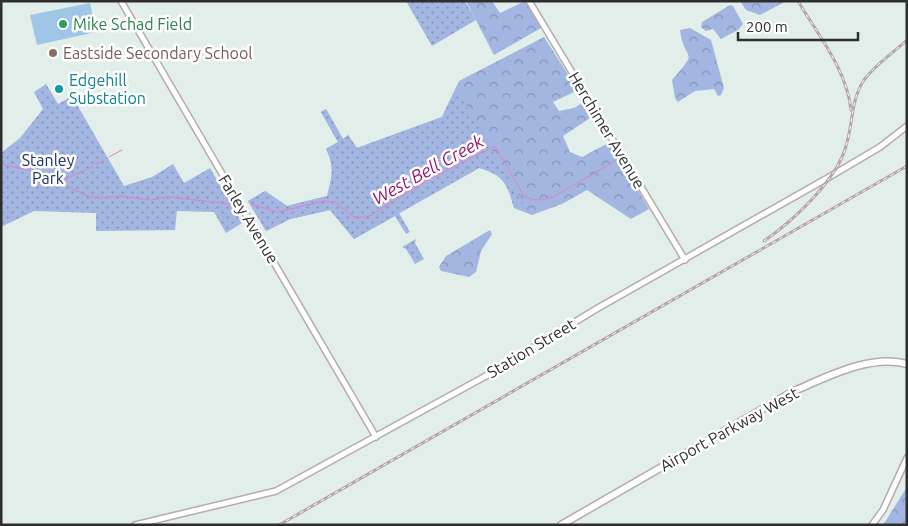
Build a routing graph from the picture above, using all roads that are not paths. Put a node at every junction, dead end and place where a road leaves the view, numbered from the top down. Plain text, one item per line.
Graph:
1 (121, 1) edge
2 (530, 1) edge
3 (907, 126) edge
4 (685, 260) junction
5 (907, 364) edge
6 (376, 437) junction
7 (907, 458) edge
8 (135, 525) edge
9 (561, 525) edge
10 (872, 525) edge

1 - 6 street, Farley Avenue
2 - 4 street, Herchimer Avenue
3 - 4 street, Station Street
4 - 6 street, Station Street
5 - 9 main road, Airport Parkway West
6 - 8 street, Station Street
7 - 10 street

